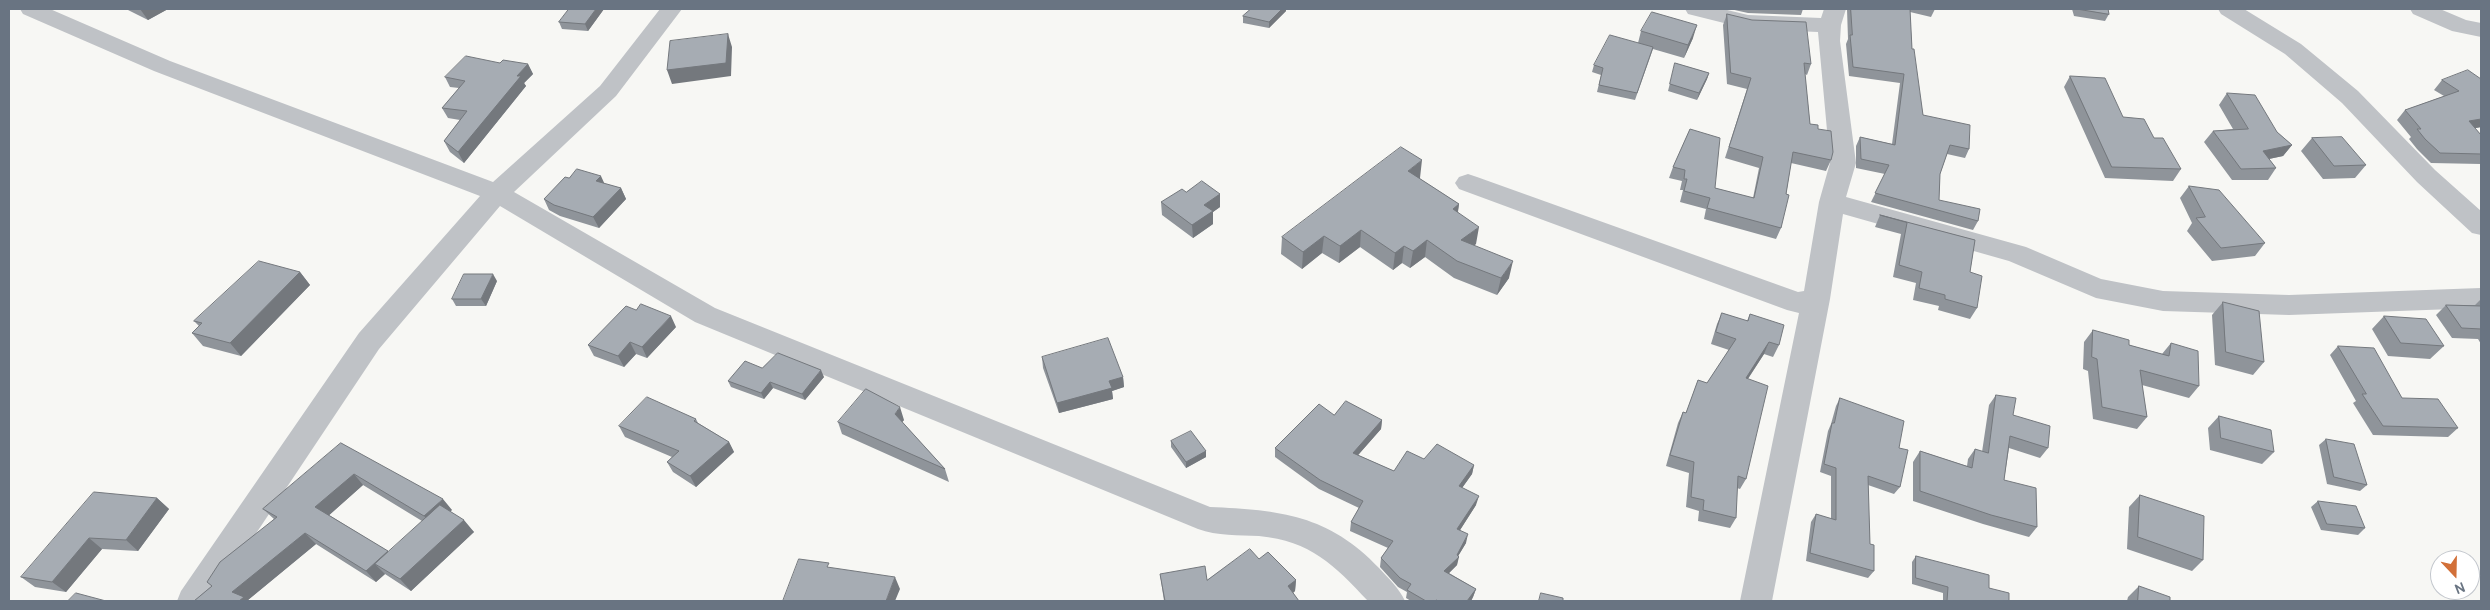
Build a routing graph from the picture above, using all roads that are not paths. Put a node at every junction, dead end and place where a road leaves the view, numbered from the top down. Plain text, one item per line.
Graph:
1 (31, 9) edge
2 (671, 9) edge
3 (1696, 9) edge
4 (2229, 9) edge
5 (2421, 9) edge
6 (1833, 17) edge
7 (2481, 30) edge
8 (1468, 183) dead end
9 (497, 193) junction
10 (1832, 202) junction
11 (2481, 226) edge
12 (2481, 298) edge
13 (1816, 299) junction
14 (193, 601) edge
15 (1389, 601) edge
16 (1756, 601) edge

1 - 9 street
2 - 9 street
3 - 6 street
4 - 11 street
5 - 7 street
6 - 10 street
8 - 13 street
9 - 14 street
9 - 15 street
10 - 12 street
10 - 13 street
13 - 16 street

